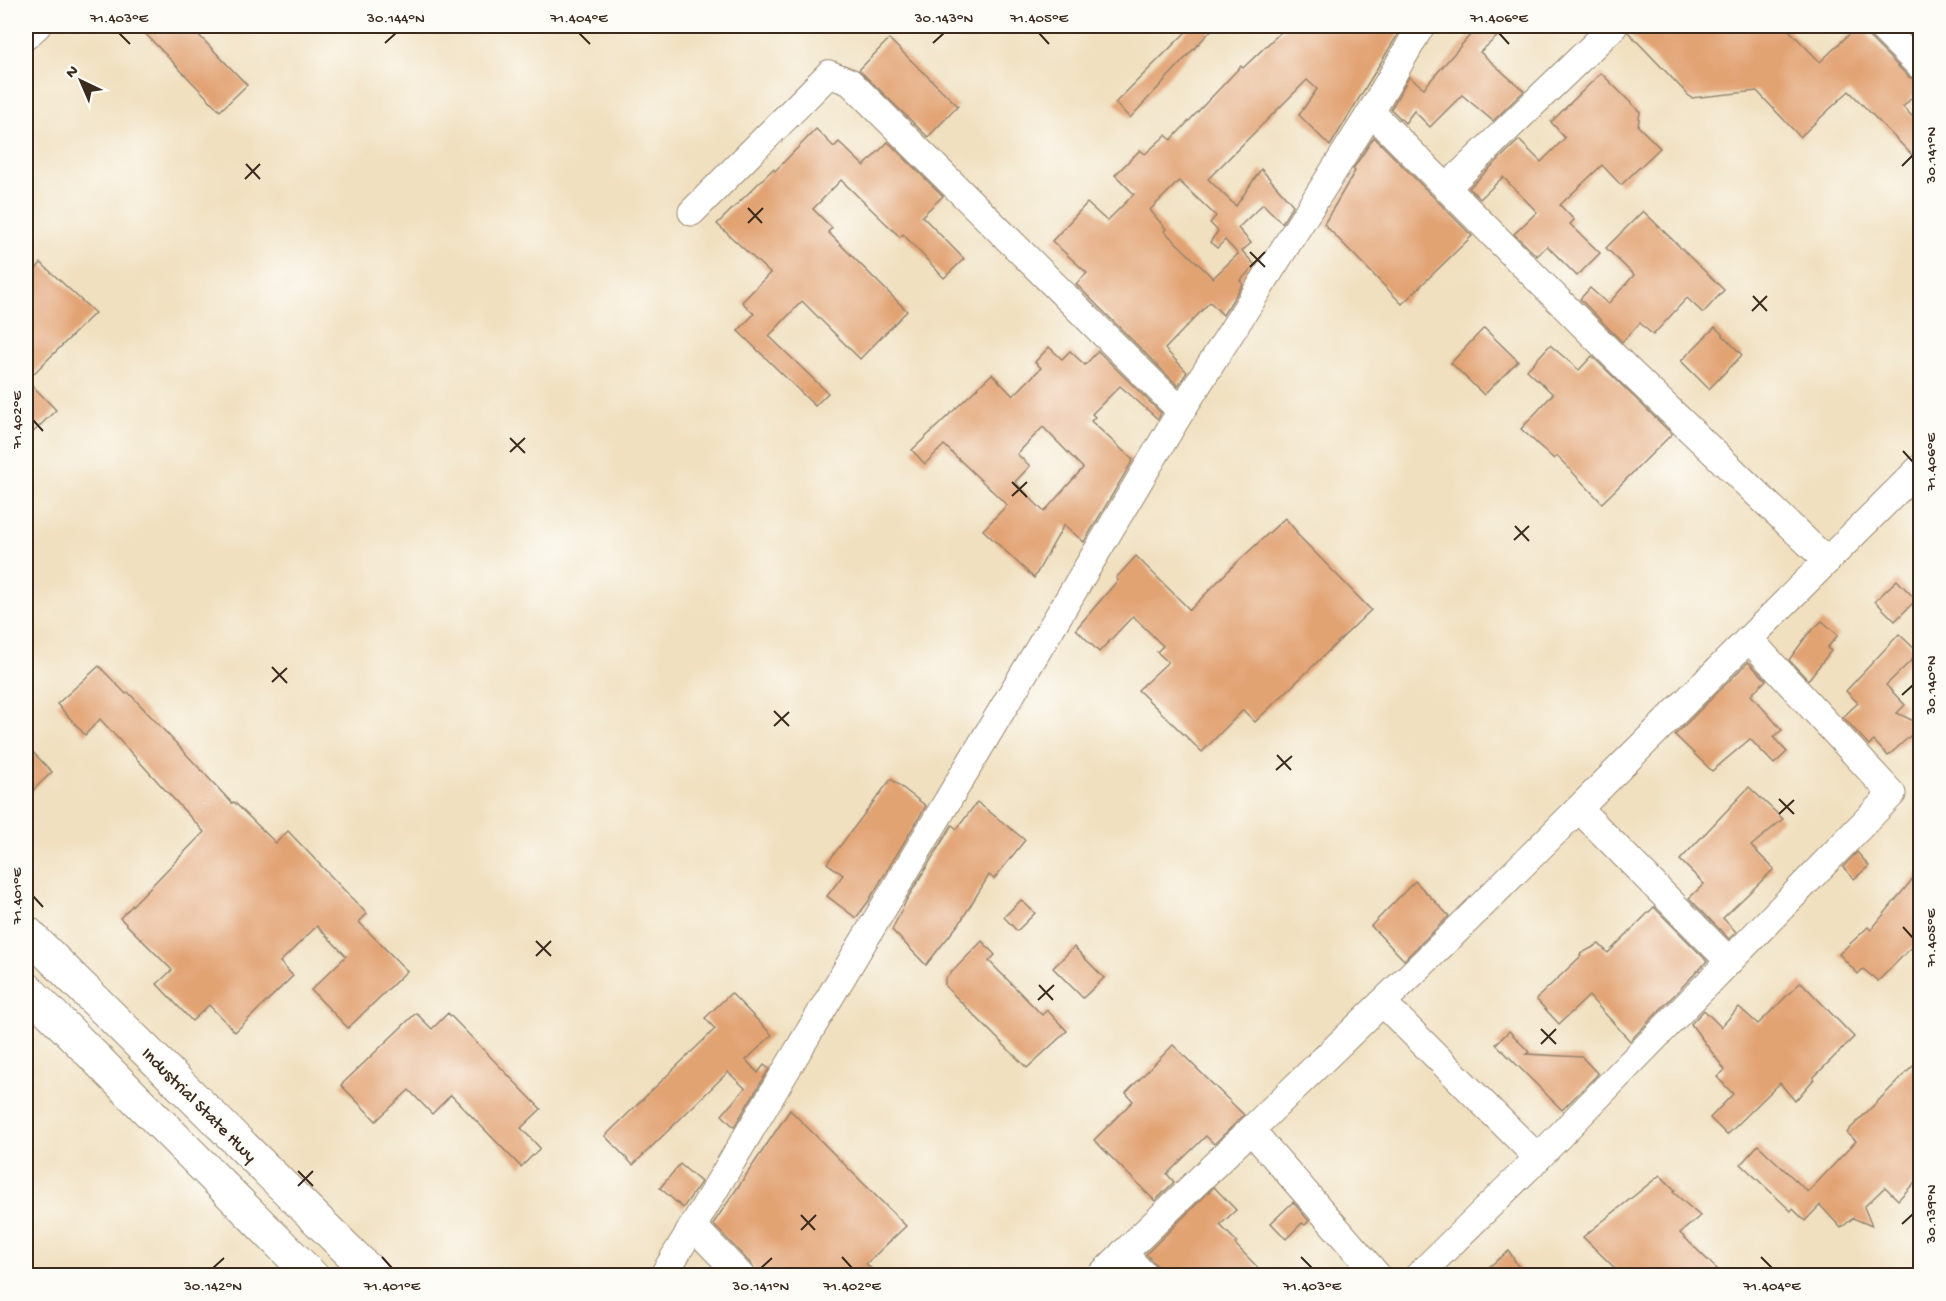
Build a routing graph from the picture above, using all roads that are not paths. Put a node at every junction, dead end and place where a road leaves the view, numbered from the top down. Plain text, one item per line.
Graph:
1 (36, 26) edge
2 (1421, 26) edge
3 (1614, 26) edge
4 (1880, 26) edge
5 (26, 36) edge
6 (1920, 66) edge
7 (1371, 112) junction
8 (1447, 187) junction
9 (692, 212) dead end
10 (1181, 411) junction
11 (1920, 468) edge
12 (1827, 561) junction
13 (1749, 639) junction
14 (1579, 809) junction
15 (28, 938) edge
16 (1729, 961) junction
17 (26, 988) edge
18 (1383, 1003) junction
19 (1251, 1130) junction
20 (1538, 1158) junction
21 (693, 1226) junction
22 (1123, 1253) junction
23 (312, 1275) edge
24 (374, 1275) edge
25 (663, 1275) edge
26 (741, 1275) edge
27 (1100, 1275) edge
28 (1145, 1275) edge
29 (1378, 1275) edge
30 (1418, 1275) edge

1 - 5 street
2 - 7 street
3 - 8 street
4 - 6 street
7 - 8 street
7 - 10 street
8 - 12 street
9 - 10 street
10 - 21 street
11 - 12 street
12 - 13 street
13 - 14 street
13 - 16 street
14 - 16 street
14 - 18 street
15 - 24 main road, Industrial State Hwy
16 - 20 street
17 - 23 main road
18 - 19 street
18 - 20 street
19 - 22 street
19 - 29 street
20 - 30 street
21 - 25 street
21 - 26 street
22 - 27 street
22 - 28 street

